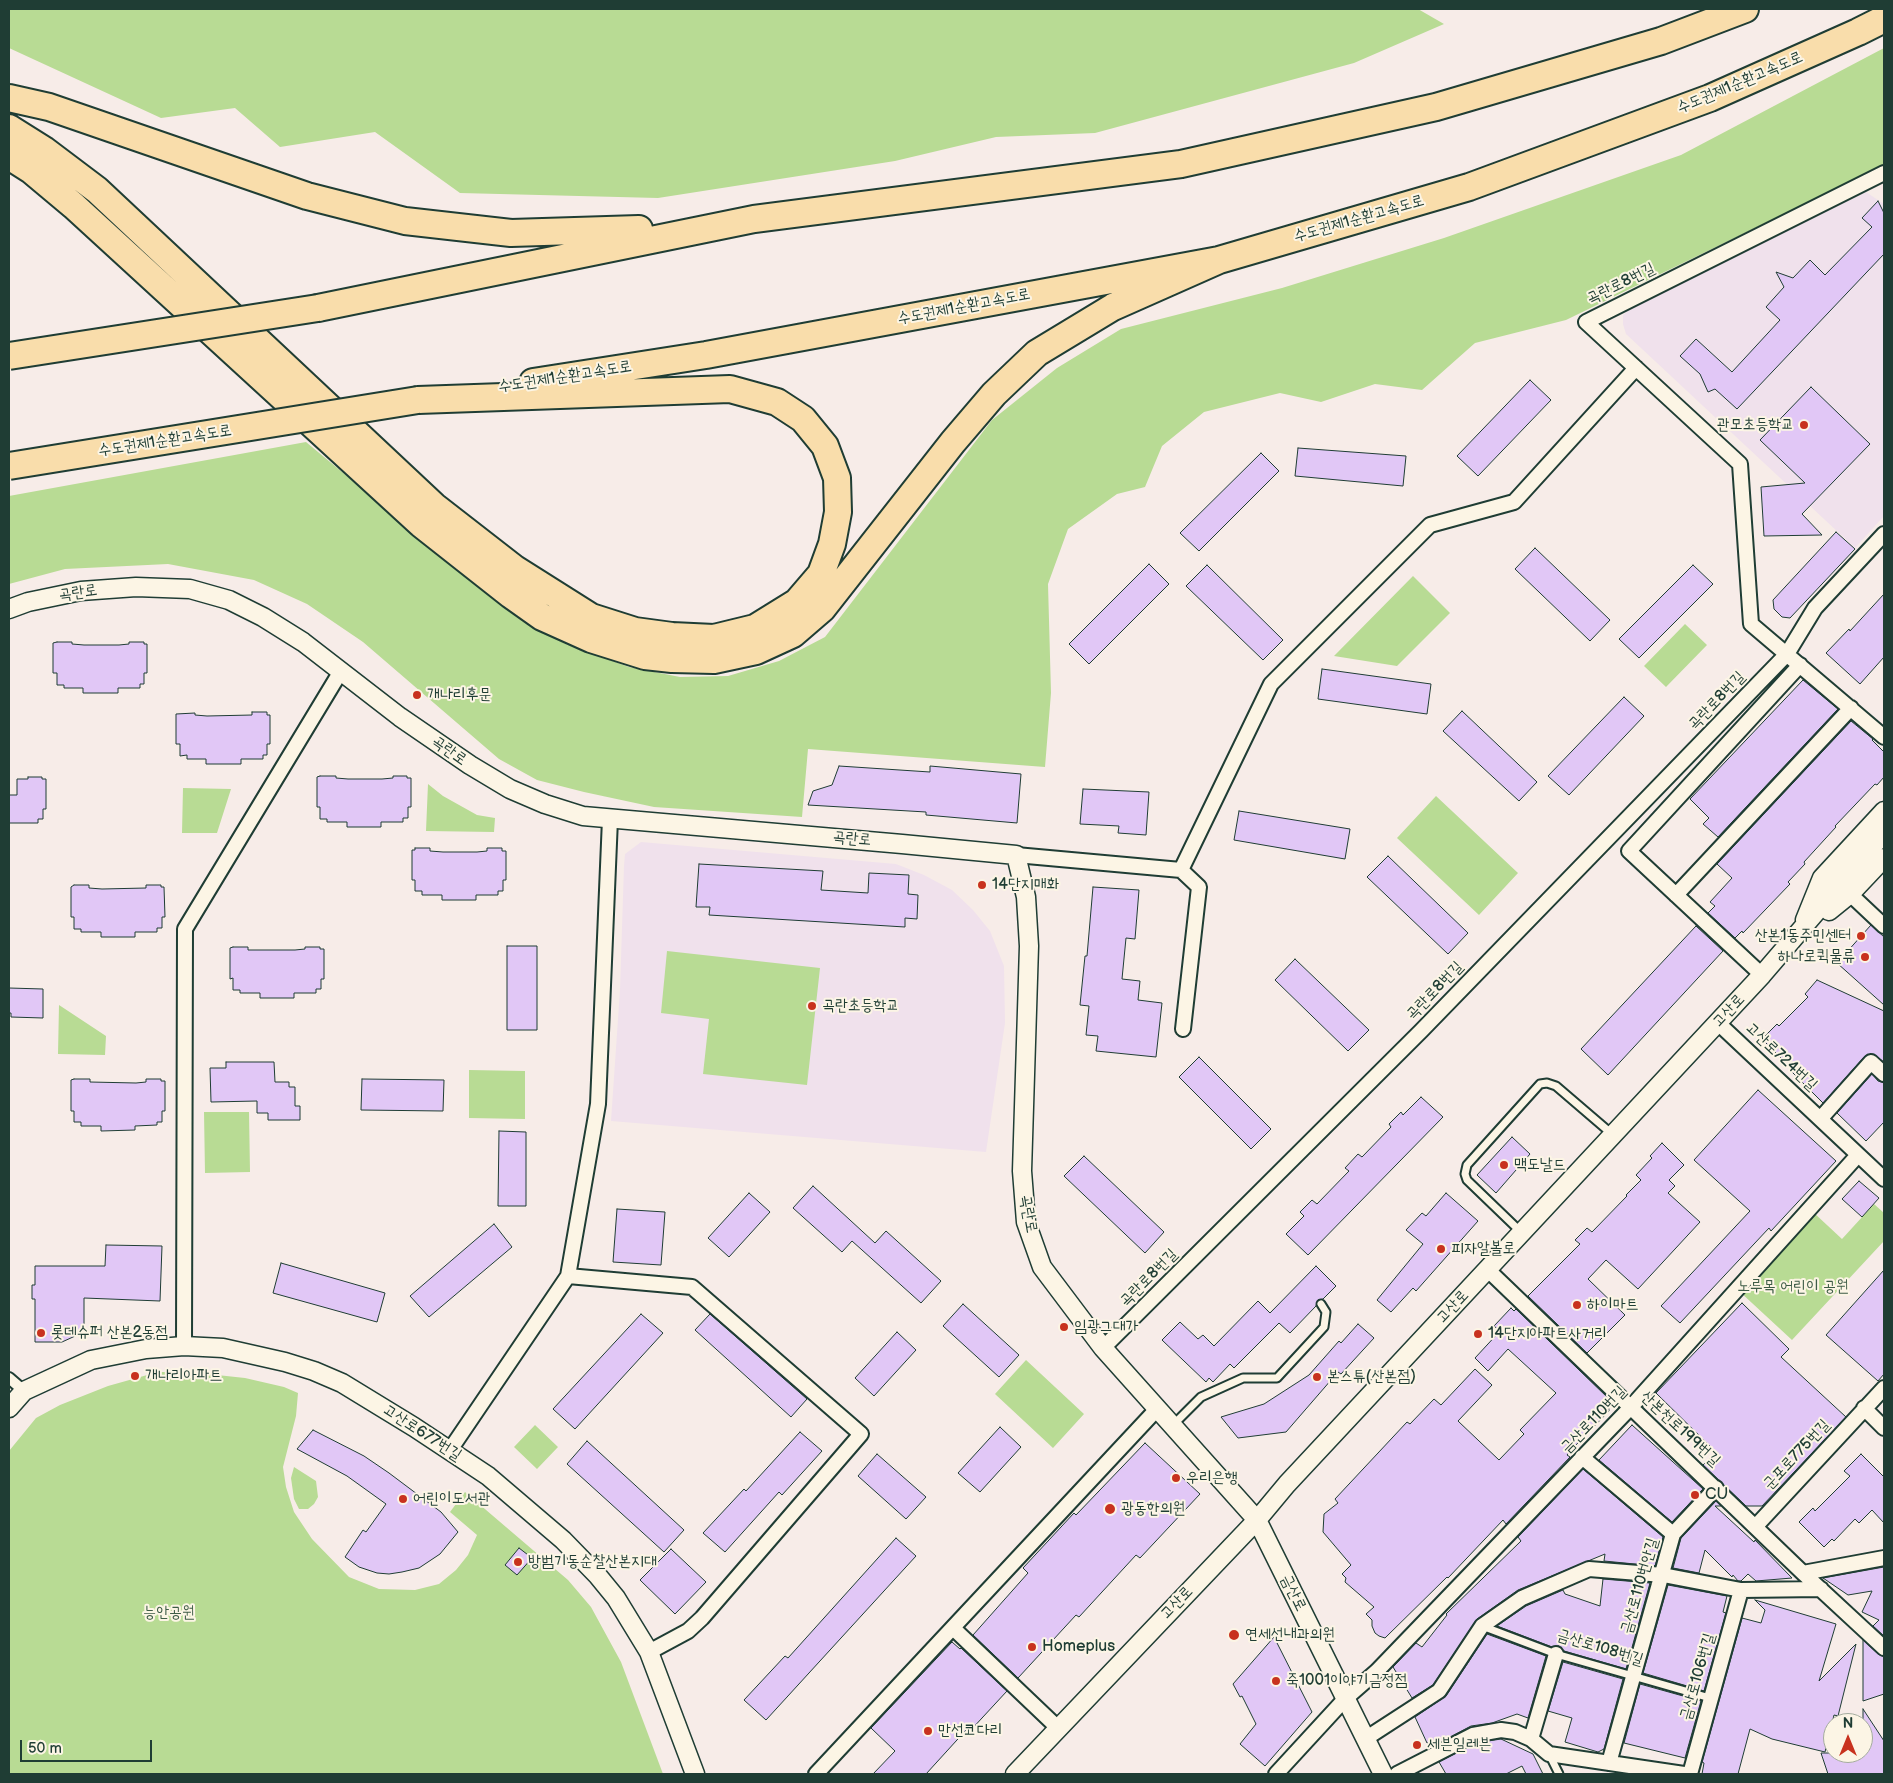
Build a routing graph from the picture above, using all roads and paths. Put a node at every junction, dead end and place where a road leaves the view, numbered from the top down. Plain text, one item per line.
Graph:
1 (1745, 9) edge
2 (1884, 19) edge
3 (9, 98) edge
4 (9, 128) edge
5 (9, 156) edge
6 (1884, 173) edge
7 (754, 220) junction
8 (1219, 260) junction
9 (9, 356) edge
10 (1636, 368) junction
11 (418, 400) junction
12 (9, 466) edge
13 (1884, 534) edge
14 (9, 609) edge
15 (1787, 654) junction
16 (1800, 665) junction
17 (342, 671) junction
18 (1851, 708) junction
19 (1884, 738) edge
20 (1884, 811) edge
21 (610, 819) junction
22 (1884, 833) edge
23 (1016, 855) junction
24 (1884, 858) edge
25 (1181, 870) junction
26 (1850, 894) junction
27 (1676, 895) junction
28 (1884, 926) edge
29 (1799, 935) junction
30 (1762, 975) junction
31 (1718, 1023) junction
32 (1183, 1028) dead end
33 (1884, 1074) edge
34 (1821, 1118) junction
35 (1613, 1134) junction
36 (1858, 1155) junction
37 (1884, 1179) edge
38 (1522, 1234) junction
39 (1488, 1270) junction
40 (568, 1276) junction
41 (1321, 1304) dead end
42 (184, 1346) junction
43 (1103, 1348) junction
44 (9, 1378) edge
45 (1884, 1388) edge
46 (24, 1391) junction
47 (1631, 1407) junction
48 (9, 1408) edge
49 (1864, 1408) junction
50 (1157, 1410) junction
51 (1172, 1426) junction
52 (1884, 1428) edge
53 (450, 1450) junction
54 (1582, 1457) junction
55 (1716, 1488) junction
56 (1256, 1520) junction
57 (1756, 1526) junction
58 (1673, 1534) junction
59 (1884, 1558) edge
60 (1803, 1573) junction
61 (1662, 1575) junction
62 (1820, 1589) junction
63 (1741, 1590) junction
64 (1482, 1626) junction
65 (953, 1628) junction
66 (1884, 1648) edge
67 (649, 1652) junction
68 (1556, 1654) junction
69 (1632, 1677) junction
70 (1710, 1698) junction
71 (1345, 1699) junction
72 (1058, 1728) junction
73 (1365, 1739) junction
74 (1531, 1739) junction
75 (1550, 1754) junction
76 (1609, 1763) junction
77 (694, 1774) edge
78 (816, 1774) edge
79 (1015, 1774) edge
80 (1276, 1774) edge
81 (1382, 1774) edge
82 (1398, 1774) edge
83 (1559, 1774) edge
84 (1684, 1774) edge
85 (1690, 1774) edge

1 - 7 highway
2 - 8 highway, 수도권제1순환고속도로
3 - 7 highway
4 - 11 highway
5 - 8 highway
6 - 10 street, 곡란로8번길
7 - 9 highway, bridge
8 - 11 highway, 수도권제1순환고속도로
10 - 15 street, 곡란로8번길
10 - 25 street
11 - 12 highway, 수도권제1순환고속도로, bridge
13 - 15 street, 곡란로8번길
14 - 17 street, 곡란로
15 - 16 street
15 - 43 street, 곡란로8번길
16 - 18 street
16 - 27 street
17 - 21 street, 곡란로
17 - 42 street
18 - 19 street
18 - 27 street
20 - 29 street
21 - 23 street, 곡란로
21 - 40 street
22 - 29 street, 고산로
23 - 25 street
23 - 43 street, 곡란로
24 - 26 street
25 - 32 street
26 - 28 street
26 - 29 street
27 - 30 street
29 - 30 street, 고산로
30 - 31 street, 고산로
31 - 34 street, 고산로724번길
31 - 35 street, 고산로
33 - 34 street
34 - 36 street, 고산로724번길
35 - 38 street, 고산로
35 - 38 lane
36 - 37 street, 고산로724번길
36 - 47 street, 금산로110번길
38 - 39 street, 고산로
39 - 47 street, 산본천로199번길
39 - 56 street, 고산로
40 - 53 street
40 - 67 street
41 - 51 lane
42 - 46 street, 고산로677번길
42 - 53 street, 고산로677번길
43 - 50 street, 곡란로
44 - 46 street
45 - 49 street, 군포로775번길
46 - 48 street, 고산로677번길
47 - 54 street, 금산로110번길
47 - 55 street, 산본천로199번길
49 - 52 street
49 - 57 street, 군포로775번길
50 - 51 street, 곡란로
50 - 65 street
51 - 56 street, 곡란로
53 - 67 street, 고산로677번길
54 - 58 street, 금산로110번안길
54 - 71 street, 금산로110번길
55 - 57 street, 산본천로199번길
55 - 58 street
56 - 71 street, 금산로
56 - 72 street, 고산로
57 - 60 street, 산본천로199번길
58 - 61 street, 금산로110번안길
59 - 60 street
60 - 62 street, 산본천로199번길
61 - 63 street
61 - 64 street
61 - 69 street, 금산로110번안길
62 - 63 street
62 - 66 street, 산본천로199번길
63 - 70 street, 금산로106번길
64 - 68 lane, 금산로108번길
64 - 73 street
65 - 72 street
65 - 78 street
67 - 77 street, 고산로677번길
68 - 69 lane, 금산로108번길
68 - 74 street
69 - 70 lane, 금산로108번길
69 - 76 street, 금산로110번안길
70 - 85 street, 금산로106번길
71 - 73 street, 금산로
71 - 80 street, 금산로110번길
72 - 79 street, 고산로
73 - 81 street, 금산로
74 - 75 street
74 - 82 street
75 - 76 street
75 - 83 lane
76 - 84 street

